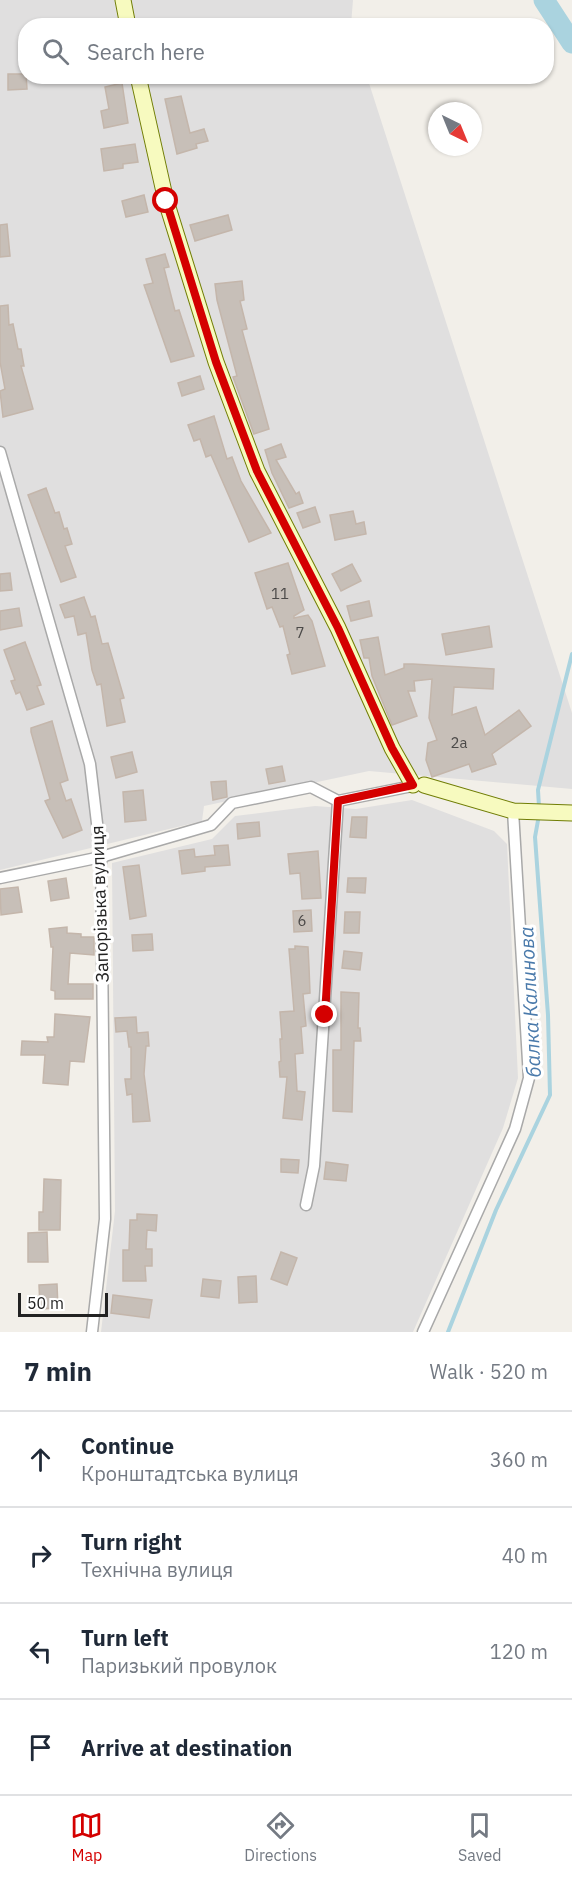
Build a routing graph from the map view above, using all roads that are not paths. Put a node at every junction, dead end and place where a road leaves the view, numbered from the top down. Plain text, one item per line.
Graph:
1 (123, 0) edge
2 (126, 18) edge
3 (140, 84) edge
4 (0, 452) edge
5 (418, 785) junction
6 (338, 801) junction
7 (513, 811) junction
8 (570, 813) edge
9 (101, 857) junction
10 (0, 878) edge
11 (306, 1205) dead end
12 (92, 1332) edge
13 (423, 1332) edge

1 - 2 street
3 - 5 street
4 - 9 street, Запорізька вулиця
5 - 6 street
5 - 7 street
6 - 9 street
6 - 11 street
7 - 8 street
7 - 13 street
9 - 10 street
9 - 12 street, Запорізька вулиця

